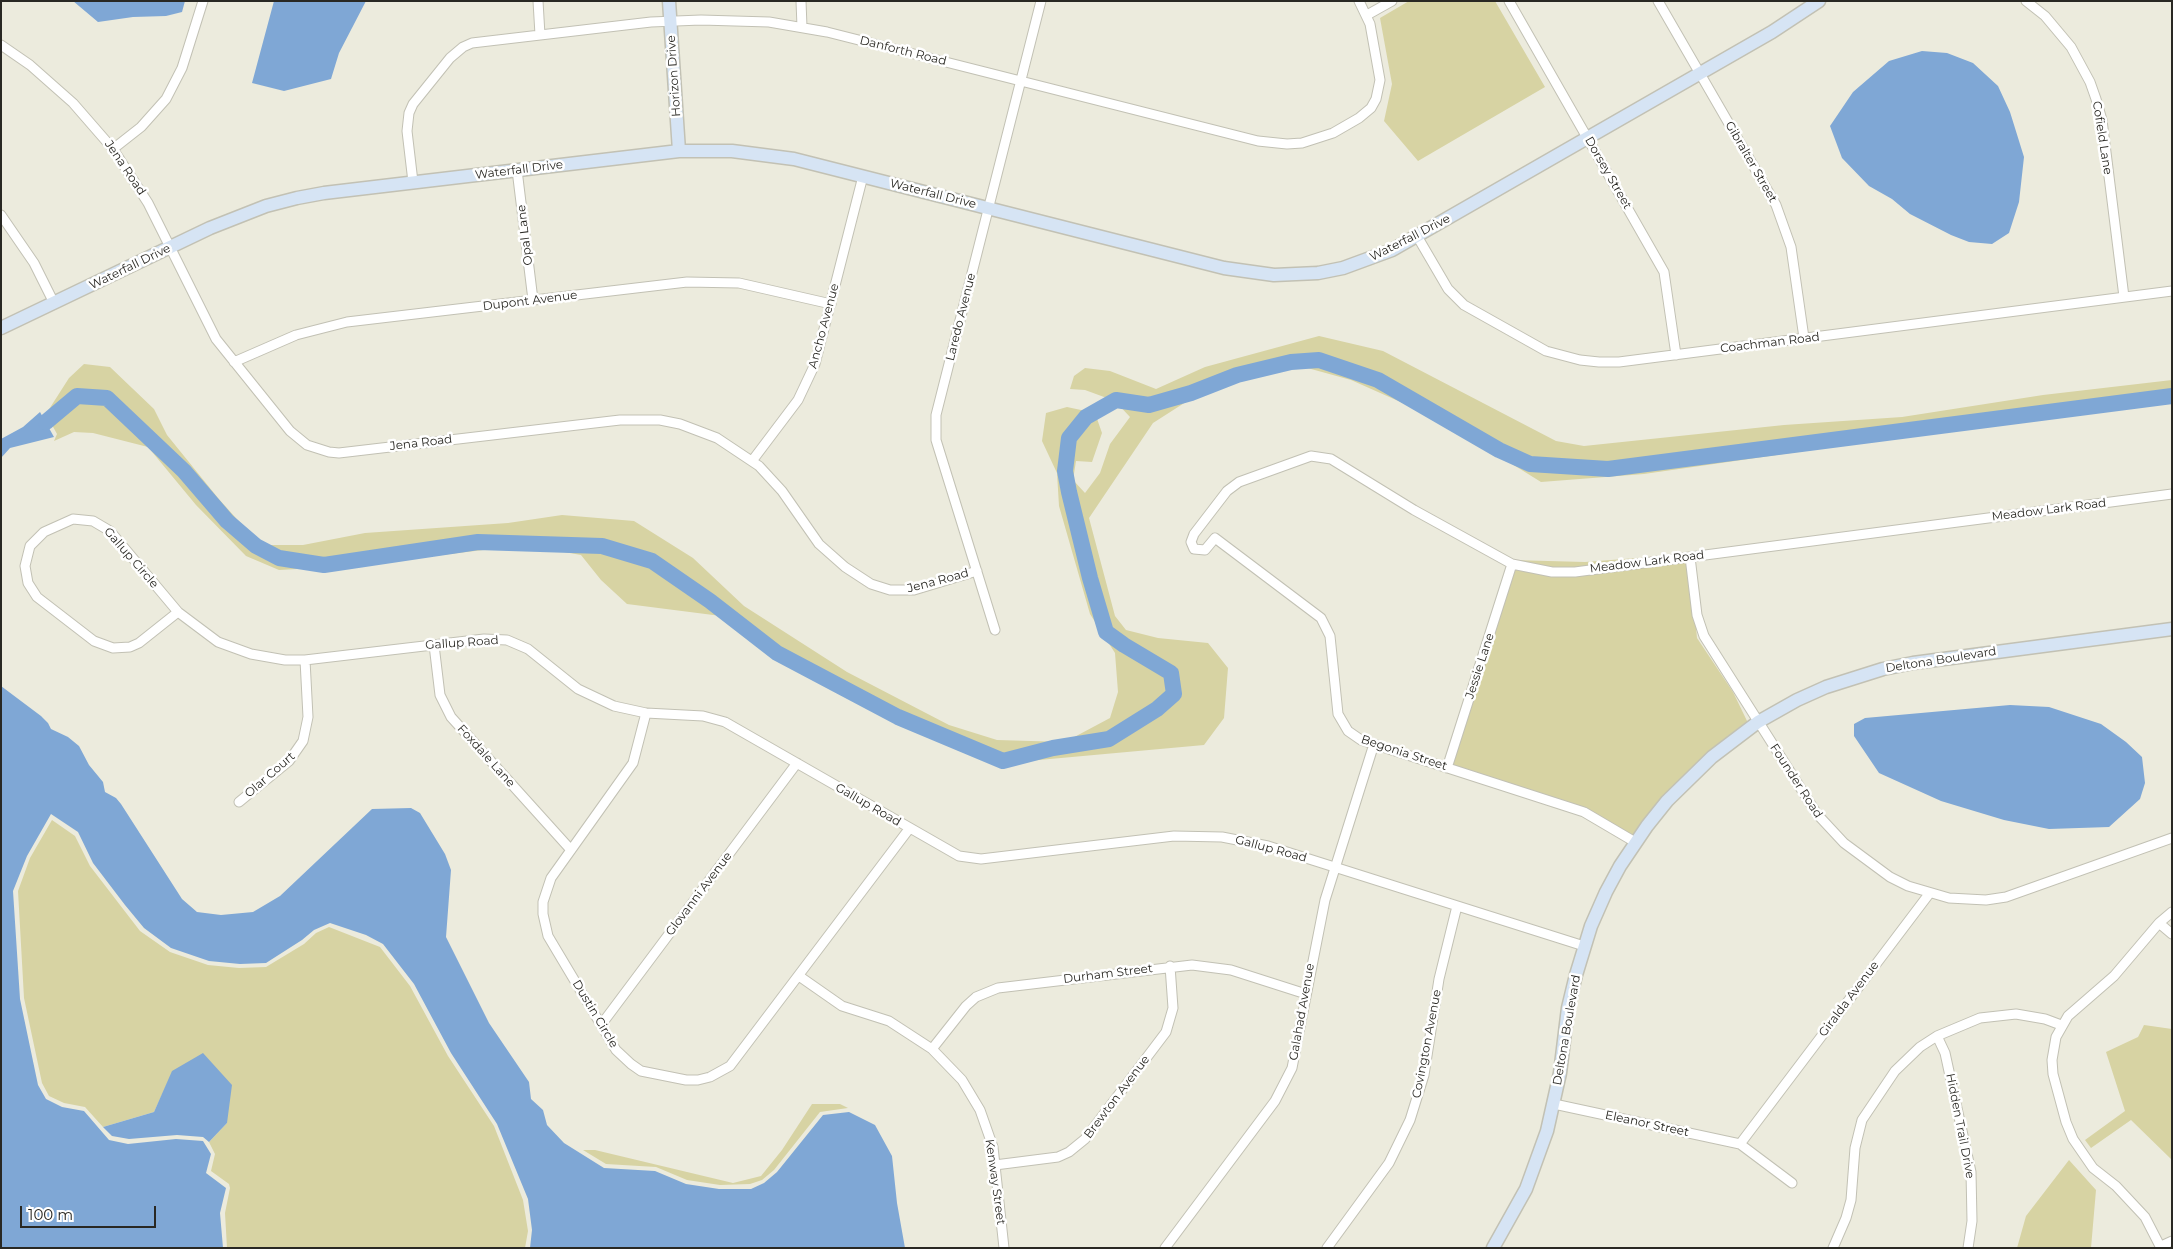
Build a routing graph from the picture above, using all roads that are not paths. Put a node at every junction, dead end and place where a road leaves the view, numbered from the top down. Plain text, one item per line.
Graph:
1 (203, 1) edge
2 (538, 1) edge
3 (669, 1) edge
4 (800, 1) edge
5 (1041, 1) edge
6 (1359, 1) edge
7 (1392, 1) edge
8 (1509, 1) edge
9 (1658, 1) edge
10 (1819, 1) edge
11 (2026, 1) edge
12 (1367, 15) junction
13 (670, 21) junction
14 (802, 27) junction
15 (540, 35) junction
16 (1, 45) edge
17 (1700, 73) junction
18 (1021, 81) junction
19 (1588, 138) junction
20 (114, 149) junction
21 (679, 151) junction
22 (517, 170) junction
23 (863, 176) junction
24 (414, 182) junction
25 (988, 208) junction
26 (1, 215) edge
27 (1417, 236) junction
28 (170, 248) junction
29 (2172, 291) edge
30 (2124, 297) junction
31 (533, 300) junction
32 (54, 303) junction
33 (831, 304) junction
34 (1, 328) edge
35 (1804, 338) junction
36 (1676, 355) junction
37 (234, 362) junction
38 (752, 460) junction
39 (2172, 494) edge
40 (1194, 549) joint
41 (1690, 557) junction
42 (1512, 564) junction
43 (977, 571) junction
44 (178, 612) junction
45 (2172, 629) edge
46 (995, 630) dead end
47 (434, 645) junction
48 (305, 660) junction
49 (646, 713) junction
50 (1758, 722) junction
51 (1374, 744) junction
52 (797, 763) junction
53 (1447, 768) junction
54 (239, 802) dead end
55 (909, 829) junction
56 (2172, 838) edge
57 (1635, 842) junction
58 (571, 850) junction
59 (1334, 867) junction
60 (1929, 894) junction
61 (1457, 906) junction
62 (2172, 912) edge
63 (2159, 923) junction
64 (2172, 934) edge
65 (1584, 946) junction
66 (1170, 966) junction
67 (799, 976) junction
68 (1306, 994) junction
69 (601, 1025) junction
70 (2062, 1025) junction
71 (1937, 1036) junction
72 (932, 1050) junction
73 (1554, 1104) junction
74 (1740, 1144) junction
75 (995, 1165) junction
76 (1792, 1182) dead end
77 (2172, 1242) edge
78 (2161, 1247) edge
79 (1004, 1248) edge
80 (1165, 1248) edge
81 (1327, 1248) edge
82 (1493, 1248) edge
83 (1833, 1248) edge
84 (1968, 1248) edge

1 - 20 street
2 - 15 street
3 - 13 street, Horizon Drive
4 - 14 street
5 - 18 street, Laredo Avenue
6 - 12 street, Danforth Road
7 - 12 street
8 - 19 street, Dorsey Street
9 - 17 street, Gibralter Street
10 - 17 street, Waterfall Drive
11 - 30 street, Cofield Lane
12 - 18 street, Danforth Road
13 - 14 street, Danforth Road
13 - 15 street, Danforth Road
13 - 21 street, Horizon Drive
14 - 18 street, Danforth Road
15 - 24 street, Danforth Road
16 - 20 street, Jena Road
17 - 19 street, Waterfall Drive
17 - 35 street, Gibralter Street
18 - 25 street, Laredo Avenue
19 - 27 street, Waterfall Drive
19 - 36 street, Dorsey Street
20 - 28 street, Jena Road
21 - 22 street, Waterfall Drive
21 - 23 street, Waterfall Drive
22 - 24 street, Waterfall Drive
22 - 31 street, Opal Lane
23 - 25 street, Waterfall Drive
23 - 33 street, Ancho Avenue
24 - 28 street, Waterfall Drive
25 - 27 street, Waterfall Drive
25 - 43 street, Laredo Avenue
26 - 32 street
27 - 36 street, Coachman Road
28 - 32 street, Waterfall Drive
28 - 37 street, Jena Road
29 - 30 street, Coachman Road
30 - 35 street, Coachman Road
31 - 33 street, Dupont Avenue
31 - 37 street, Dupont Avenue
32 - 34 street, Waterfall Drive
33 - 38 street, Ancho Avenue
35 - 36 street, Coachman Road
37 - 38 street, Jena Road
38 - 43 street, Jena Road
39 - 41 street, Meadow Lark Road
40 - 42 street, Meadow Lark Road
40 - 51 street, Begonia Street
41 - 42 street, Meadow Lark Road
41 - 50 street, Founder Road
42 - 53 street, Jessie Lane
43 - 46 street, Laredo Avenue
44 - 44 street, Gallup Circle
44 - 48 street, Gallup Road
45 - 50 street, Deltona Boulevard
47 - 48 street, Gallup Road
47 - 49 street, Gallup Road
47 - 58 street, Foxdale Lane
48 - 54 street, Olar Court
49 - 52 street, Gallup Road
49 - 58 street, Dustin Circle
50 - 57 street, Deltona Boulevard
50 - 60 street, Founder Road
51 - 53 street, Begonia Street
51 - 59 street, Galahad Avenue
52 - 55 street, Gallup Road
52 - 69 street, Glovanni Avenue
53 - 57 street, Begonia Street
55 - 59 street, Gallup Road
55 - 67 street, Dustin Circle
56 - 60 street, Founder Road
57 - 65 street, Deltona Boulevard
58 - 69 street, Dustin Circle
59 - 61 street, Gallup Road
59 - 68 street, Galahad Avenue
60 - 74 street, Giralda Avenue
61 - 65 street, Gallup Road
61 - 81 street, Covington Avenue
62 - 63 street
63 - 64 street
63 - 70 street
65 - 73 street, Deltona Boulevard
66 - 68 street, Durham Street
66 - 72 street, Durham Street
66 - 75 street, Brewton Avenue
67 - 69 street, Dustin Circle
67 - 72 street, Kenway Street
68 - 80 street, Galahad Avenue
70 - 71 street
70 - 78 street
71 - 83 street
71 - 84 street, Hidden Trail Drive
72 - 75 street, Kenway Street
73 - 74 street, Eleanor Street
73 - 82 street, Deltona Boulevard
74 - 76 street, Eleanor Street
75 - 79 street, Kenway Street
77 - 78 street

